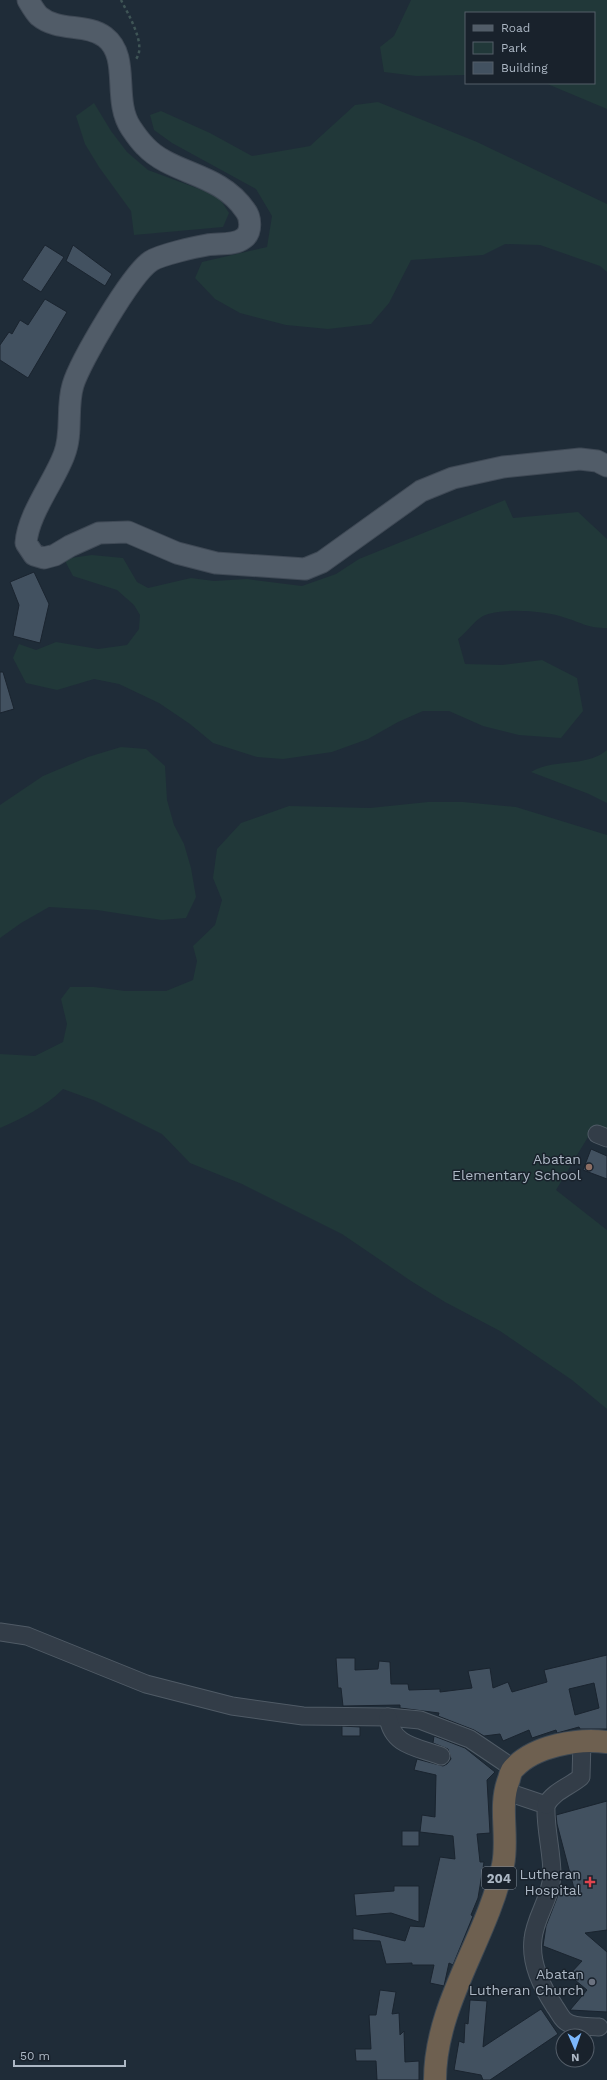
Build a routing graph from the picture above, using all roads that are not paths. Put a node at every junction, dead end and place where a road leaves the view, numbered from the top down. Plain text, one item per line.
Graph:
1 (28, 0) edge
2 (607, 466) edge
3 (0, 1632) edge
4 (388, 1717) junction
5 (582, 1741) junction
6 (607, 1742) edge
7 (440, 1756) dead end
8 (513, 1768) junction
9 (504, 1791) junction
10 (546, 1805) junction
11 (599, 2026) dead end
12 (435, 2080) edge

1 - 2 main road
3 - 4 street
4 - 7 street
4 - 8 street
5 - 6 highway
5 - 8 highway
5 - 10 street
8 - 9 highway, 204
9 - 10 street
9 - 12 highway, 204
10 - 11 street

